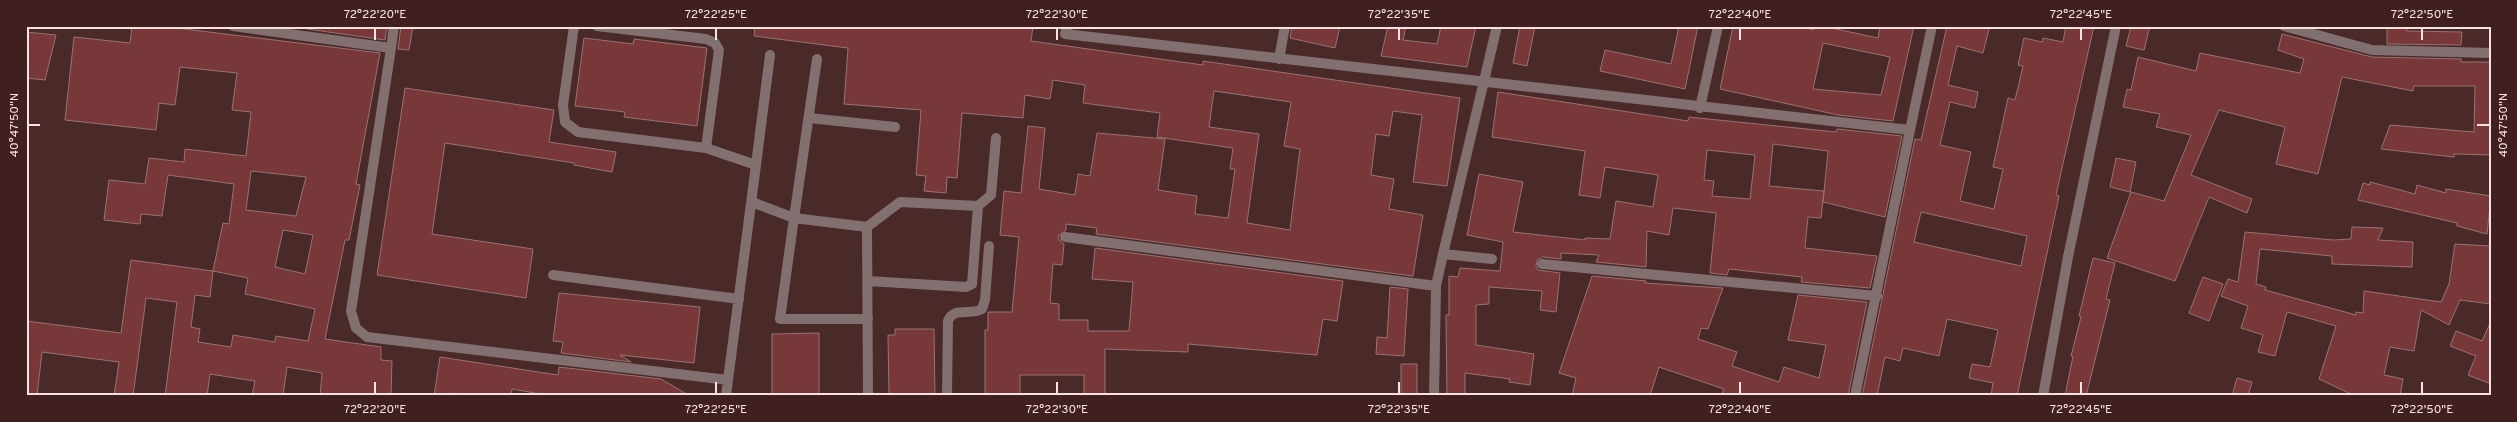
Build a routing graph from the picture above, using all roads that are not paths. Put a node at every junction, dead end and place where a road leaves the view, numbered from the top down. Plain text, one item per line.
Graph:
1 (233, 26) edge
2 (394, 26) edge
3 (574, 26) edge
4 (597, 26) edge
5 (1067, 26) edge
6 (1285, 26) edge
7 (1497, 26) edge
8 (1718, 26) edge
9 (1932, 26) edge
10 (2116, 26) edge
11 (2284, 26) edge
12 (392, 48) junction
13 (2491, 53) edge
14 (770, 55) dead end
15 (817, 59) dead end
16 (1279, 59) junction
17 (1484, 83) junction
18 (1700, 108) junction
19 (809, 118) junction
20 (895, 127) dead end
21 (1910, 130) junction
22 (996, 138) dead end
23 (706, 148) junction
24 (756, 165) junction
25 (752, 202) junction
26 (978, 206) junction
27 (794, 218) junction
28 (867, 228) junction
29 (1064, 237) dead end
30 (989, 246) dead end
31 (1444, 254) junction
32 (1492, 258) dead end
33 (1542, 264) dead end
34 (553, 275) dead end
35 (868, 281) junction
36 (1436, 286) junction
37 (1876, 296) junction
38 (738, 299) junction
39 (868, 319) junction
40 (728, 380) junction
41 (726, 396) edge
42 (868, 396) edge
43 (947, 396) edge
44 (1434, 396) edge
45 (1855, 396) edge
46 (2043, 396) edge

1 - 12 lane
2 - 12 lane
3 - 23 lane
4 - 23 lane
5 - 16 lane
6 - 16 lane
7 - 17 lane
8 - 18 lane
9 - 21 lane
10 - 46 lane
11 - 13 lane
12 - 40 lane
14 - 24 lane
15 - 19 lane
16 - 17 lane
17 - 18 lane
17 - 31 lane
18 - 21 lane
19 - 20 lane
19 - 27 lane
21 - 37 lane
22 - 26 lane
23 - 24 lane
24 - 25 lane
25 - 27 lane
25 - 38 lane
26 - 28 lane
26 - 35 lane
27 - 28 lane
27 - 39 lane
28 - 35 lane
29 - 36 lane
30 - 43 lane
31 - 32 lane
31 - 36 lane
33 - 37 lane
34 - 38 lane
35 - 39 lane
36 - 44 lane
37 - 45 lane
38 - 40 lane
39 - 42 lane
40 - 41 lane

